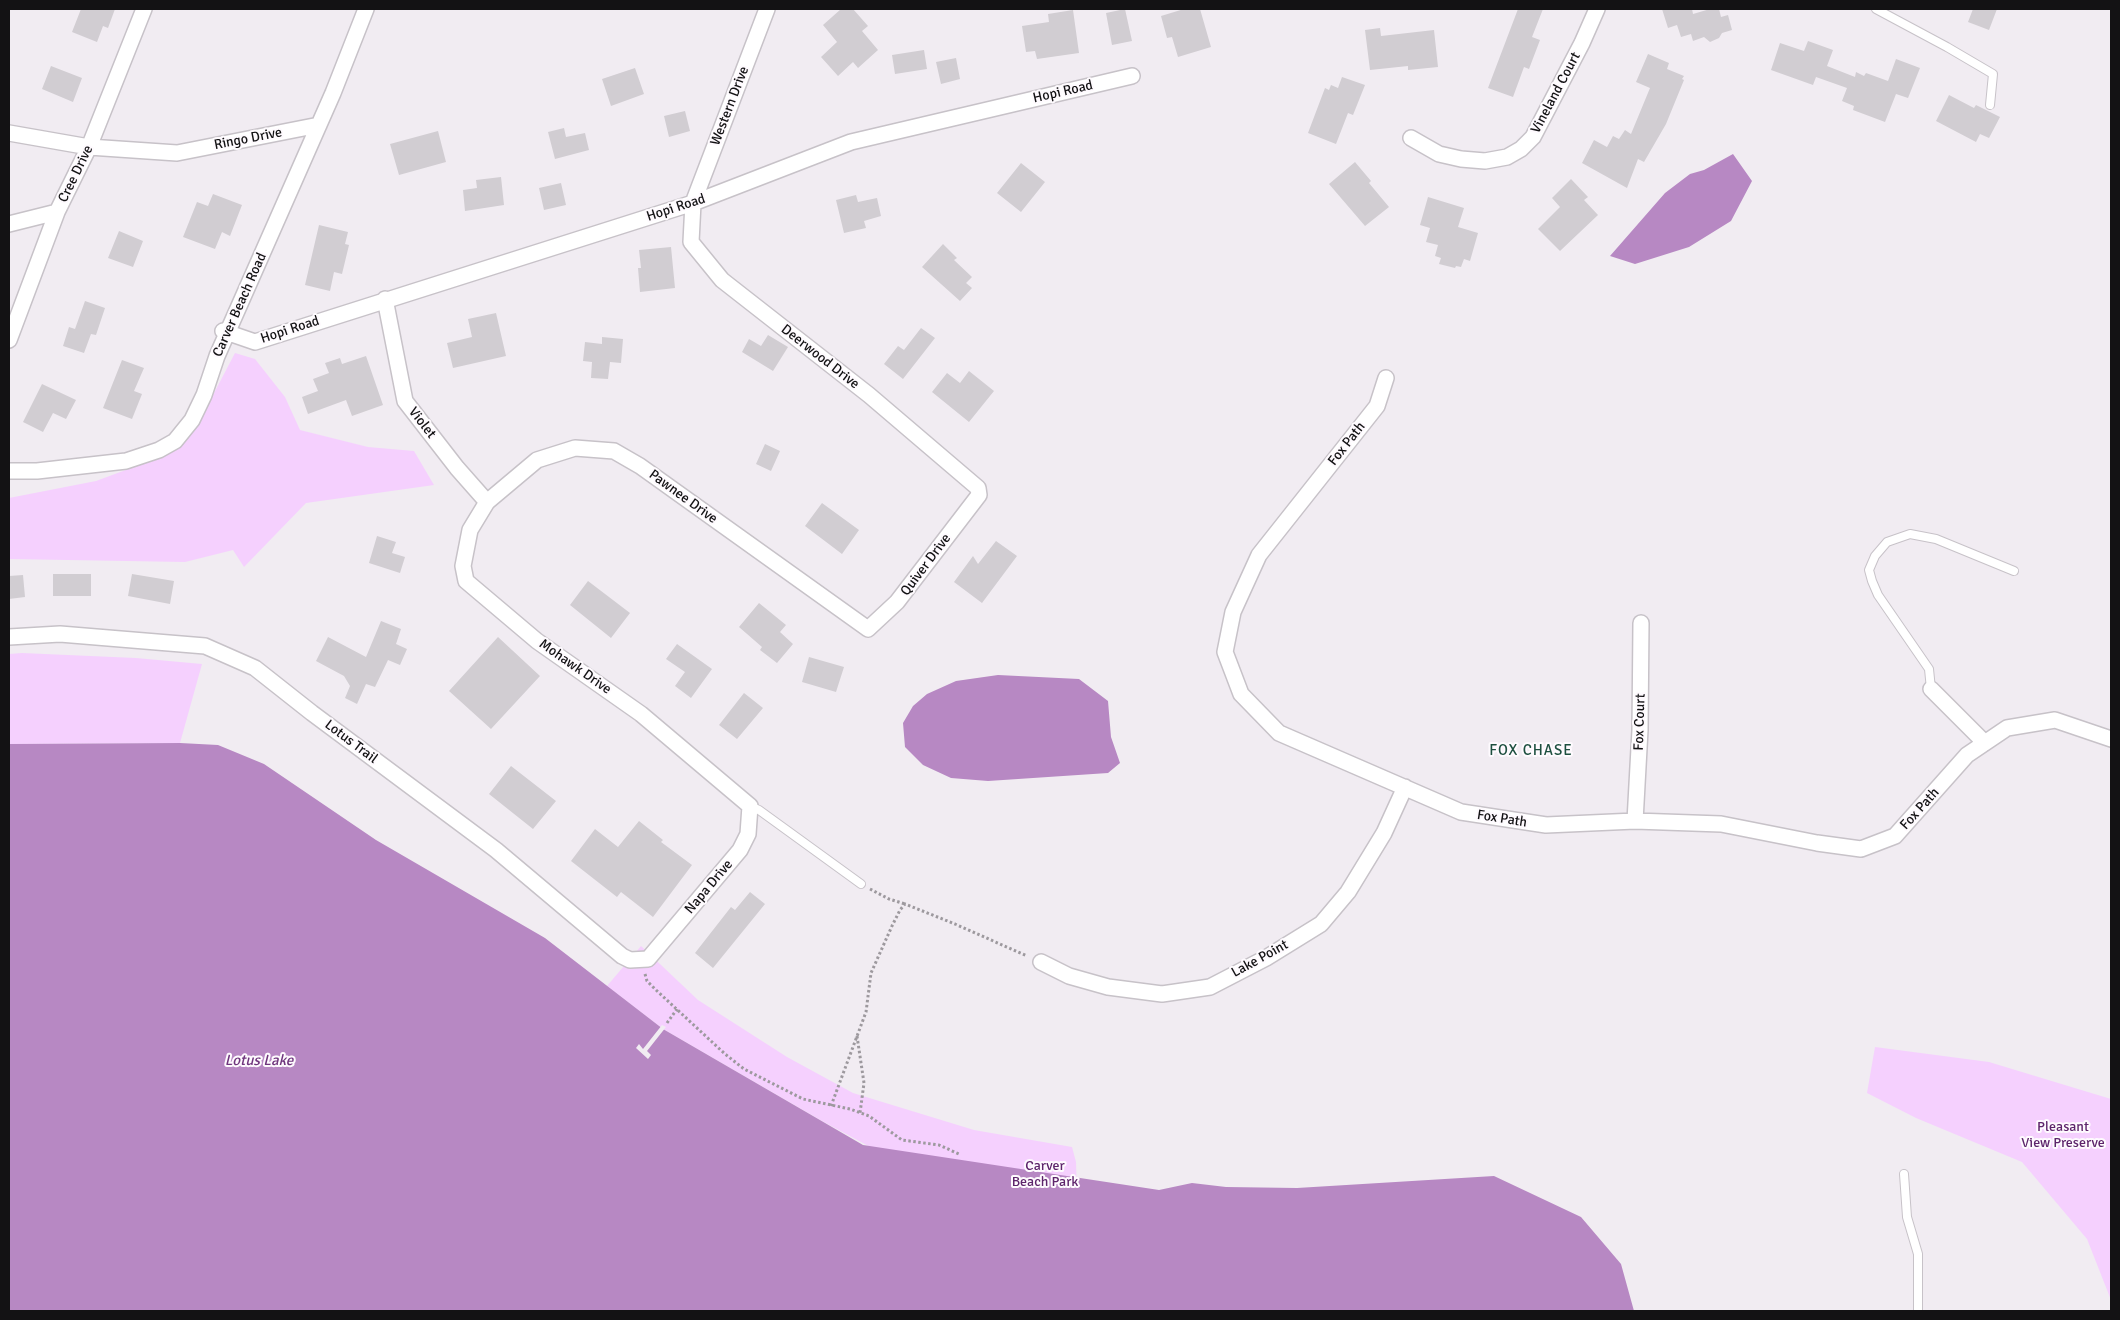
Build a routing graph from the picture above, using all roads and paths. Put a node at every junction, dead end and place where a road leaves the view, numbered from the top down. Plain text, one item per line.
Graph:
1 (144, 9) edge
2 (366, 9) edge
3 (768, 9) edge
4 (1597, 9) edge
5 (1876, 9) edge
6 (1132, 76) dead end
7 (1990, 105) dead end
8 (319, 125) junction
9 (9, 133) edge
10 (1411, 138) dead end
11 (89, 147) junction
12 (693, 203) junction
13 (57, 212) junction
14 (9, 224) edge
15 (384, 300) junction
16 (225, 332) junction
17 (9, 340) edge
18 (1386, 378) dead end
19 (9, 471) edge
20 (979, 495) joint
21 (487, 502) junction
22 (2014, 571) dead end
23 (1641, 623) dead end
24 (868, 629) joint
25 (9, 637) edge
26 (1931, 689) joint
27 (2111, 739) edge
28 (1985, 743) junction
29 (1405, 787) junction
30 (750, 806) junction
31 (1635, 821) junction
32 (861, 884) joint
33 (906, 904) junction
34 (644, 959) junction
35 (1041, 962) joint
36 (677, 1009) junction
37 (667, 1023) dead end
38 (857, 1035) junction
39 (831, 1106) junction
40 (860, 1113) junction
41 (959, 1154) dead end
42 (1904, 1174) dead end
43 (1918, 1311) edge

1 - 11 street, Cree Drive
2 - 8 street, Carver Beach Road
3 - 12 street, Western Drive
4 - 10 street, Vineland Court
5 - 7 lane
6 - 12 street, Hopi Road
8 - 11 street, Ringo Drive
8 - 16 street, Carver Beach Road
9 - 11 street, Ringo Drive
11 - 13 street, Cree Drive
12 - 15 street, Hopi Road
12 - 20 street, Deerwood Drive
13 - 14 street
13 - 17 street, Cree Drive
15 - 16 street, Hopi Road
15 - 21 street, Violet
16 - 19 street, Carver Beach Road
18 - 29 street, Fox Path
20 - 24 street, Quiver Drive
21 - 24 street, Pawnee Drive
21 - 30 street, Mohawk Drive
22 - 26 lane
23 - 31 street, Fox Court
25 - 34 street, Lotus Trail
26 - 28 street
27 - 28 street, Fox Path
28 - 31 street, Fox Path
29 - 31 street, Fox Path
29 - 35 street, Lake Point
30 - 32 lane
30 - 34 street, Napa Drive
32 - 33 path
33 - 35 path
33 - 38 path
34 - 36 path
36 - 37 path
36 - 39 path
38 - 39 path
38 - 40 path
39 - 40 path
40 - 41 path
42 - 43 lane

